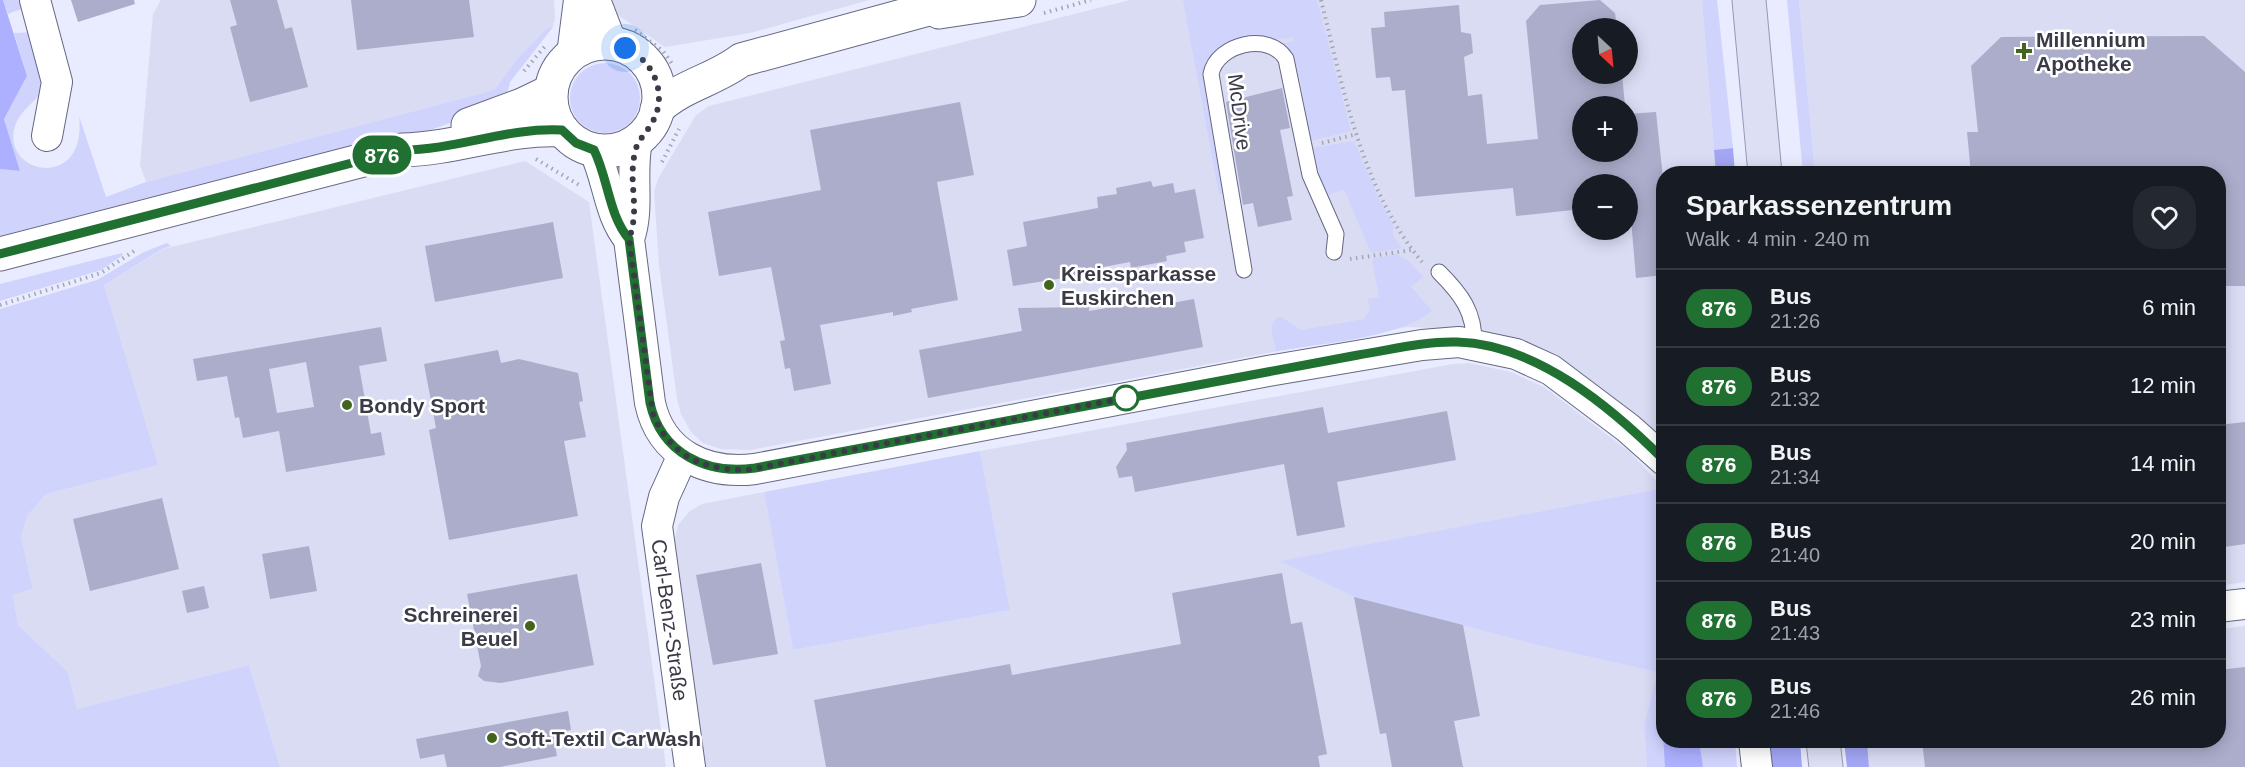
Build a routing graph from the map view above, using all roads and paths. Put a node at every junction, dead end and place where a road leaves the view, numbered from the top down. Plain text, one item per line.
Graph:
1 (35, 0) edge
2 (579, 0) edge
3 (961, 0) edge
4 (1091, 0) edge
5 (1321, 0) edge
6 (1749, 0) edge
7 (1028, 7) edge
8 (916, 15) junction
9 (602, 22) edge
10 (572, 55) junction
11 (665, 82) junction
12 (551, 91) junction
13 (562, 130) junction
14 (47, 136) dead end
15 (637, 141) junction
16 (402, 150) junction
17 (594, 150) junction
18 (528, 155) dead end
19 (1764, 166) edge
20 (621, 187) junction
21 (145, 244) dead end
22 (1412, 250) junction
23 (0, 254) edge
24 (1337, 256) joint
25 (1244, 270) dead end
26 (1439, 272) joint
27 (0, 305) edge
28 (1474, 344) junction
29 (1656, 453) edge
30 (683, 455) junction
31 (2245, 604) edge
32 (2226, 606) edge
33 (1755, 748) edge
34 (1824, 748) edge
35 (690, 767) edge
36 (1757, 767) edge
37 (1826, 767) edge

1 - 14 street
2 - 10 street
3 - 8 street
4 - 7 path
5 - 22 path
6 - 19 main road
7 - 8 street
8 - 11 street
9 - 10 street
9 - 11 street
9 - 11 path
10 - 12 street
11 - 15 street
11 - 20 path
12 - 13 street
12 - 16 street
13 - 16 street
13 - 17 street
15 - 17 street
15 - 20 street
16 - 23 street
17 - 20 street
18 - 20 path
20 - 30 street
21 - 27 path
22 - 24 path
22 - 26 path
24 - 25 lane, McDrive
26 - 28 lane
28 - 29 street
28 - 30 street
30 - 35 street, Carl-Benz-Straße
31 - 32 street
33 - 36 street
34 - 37 main road

